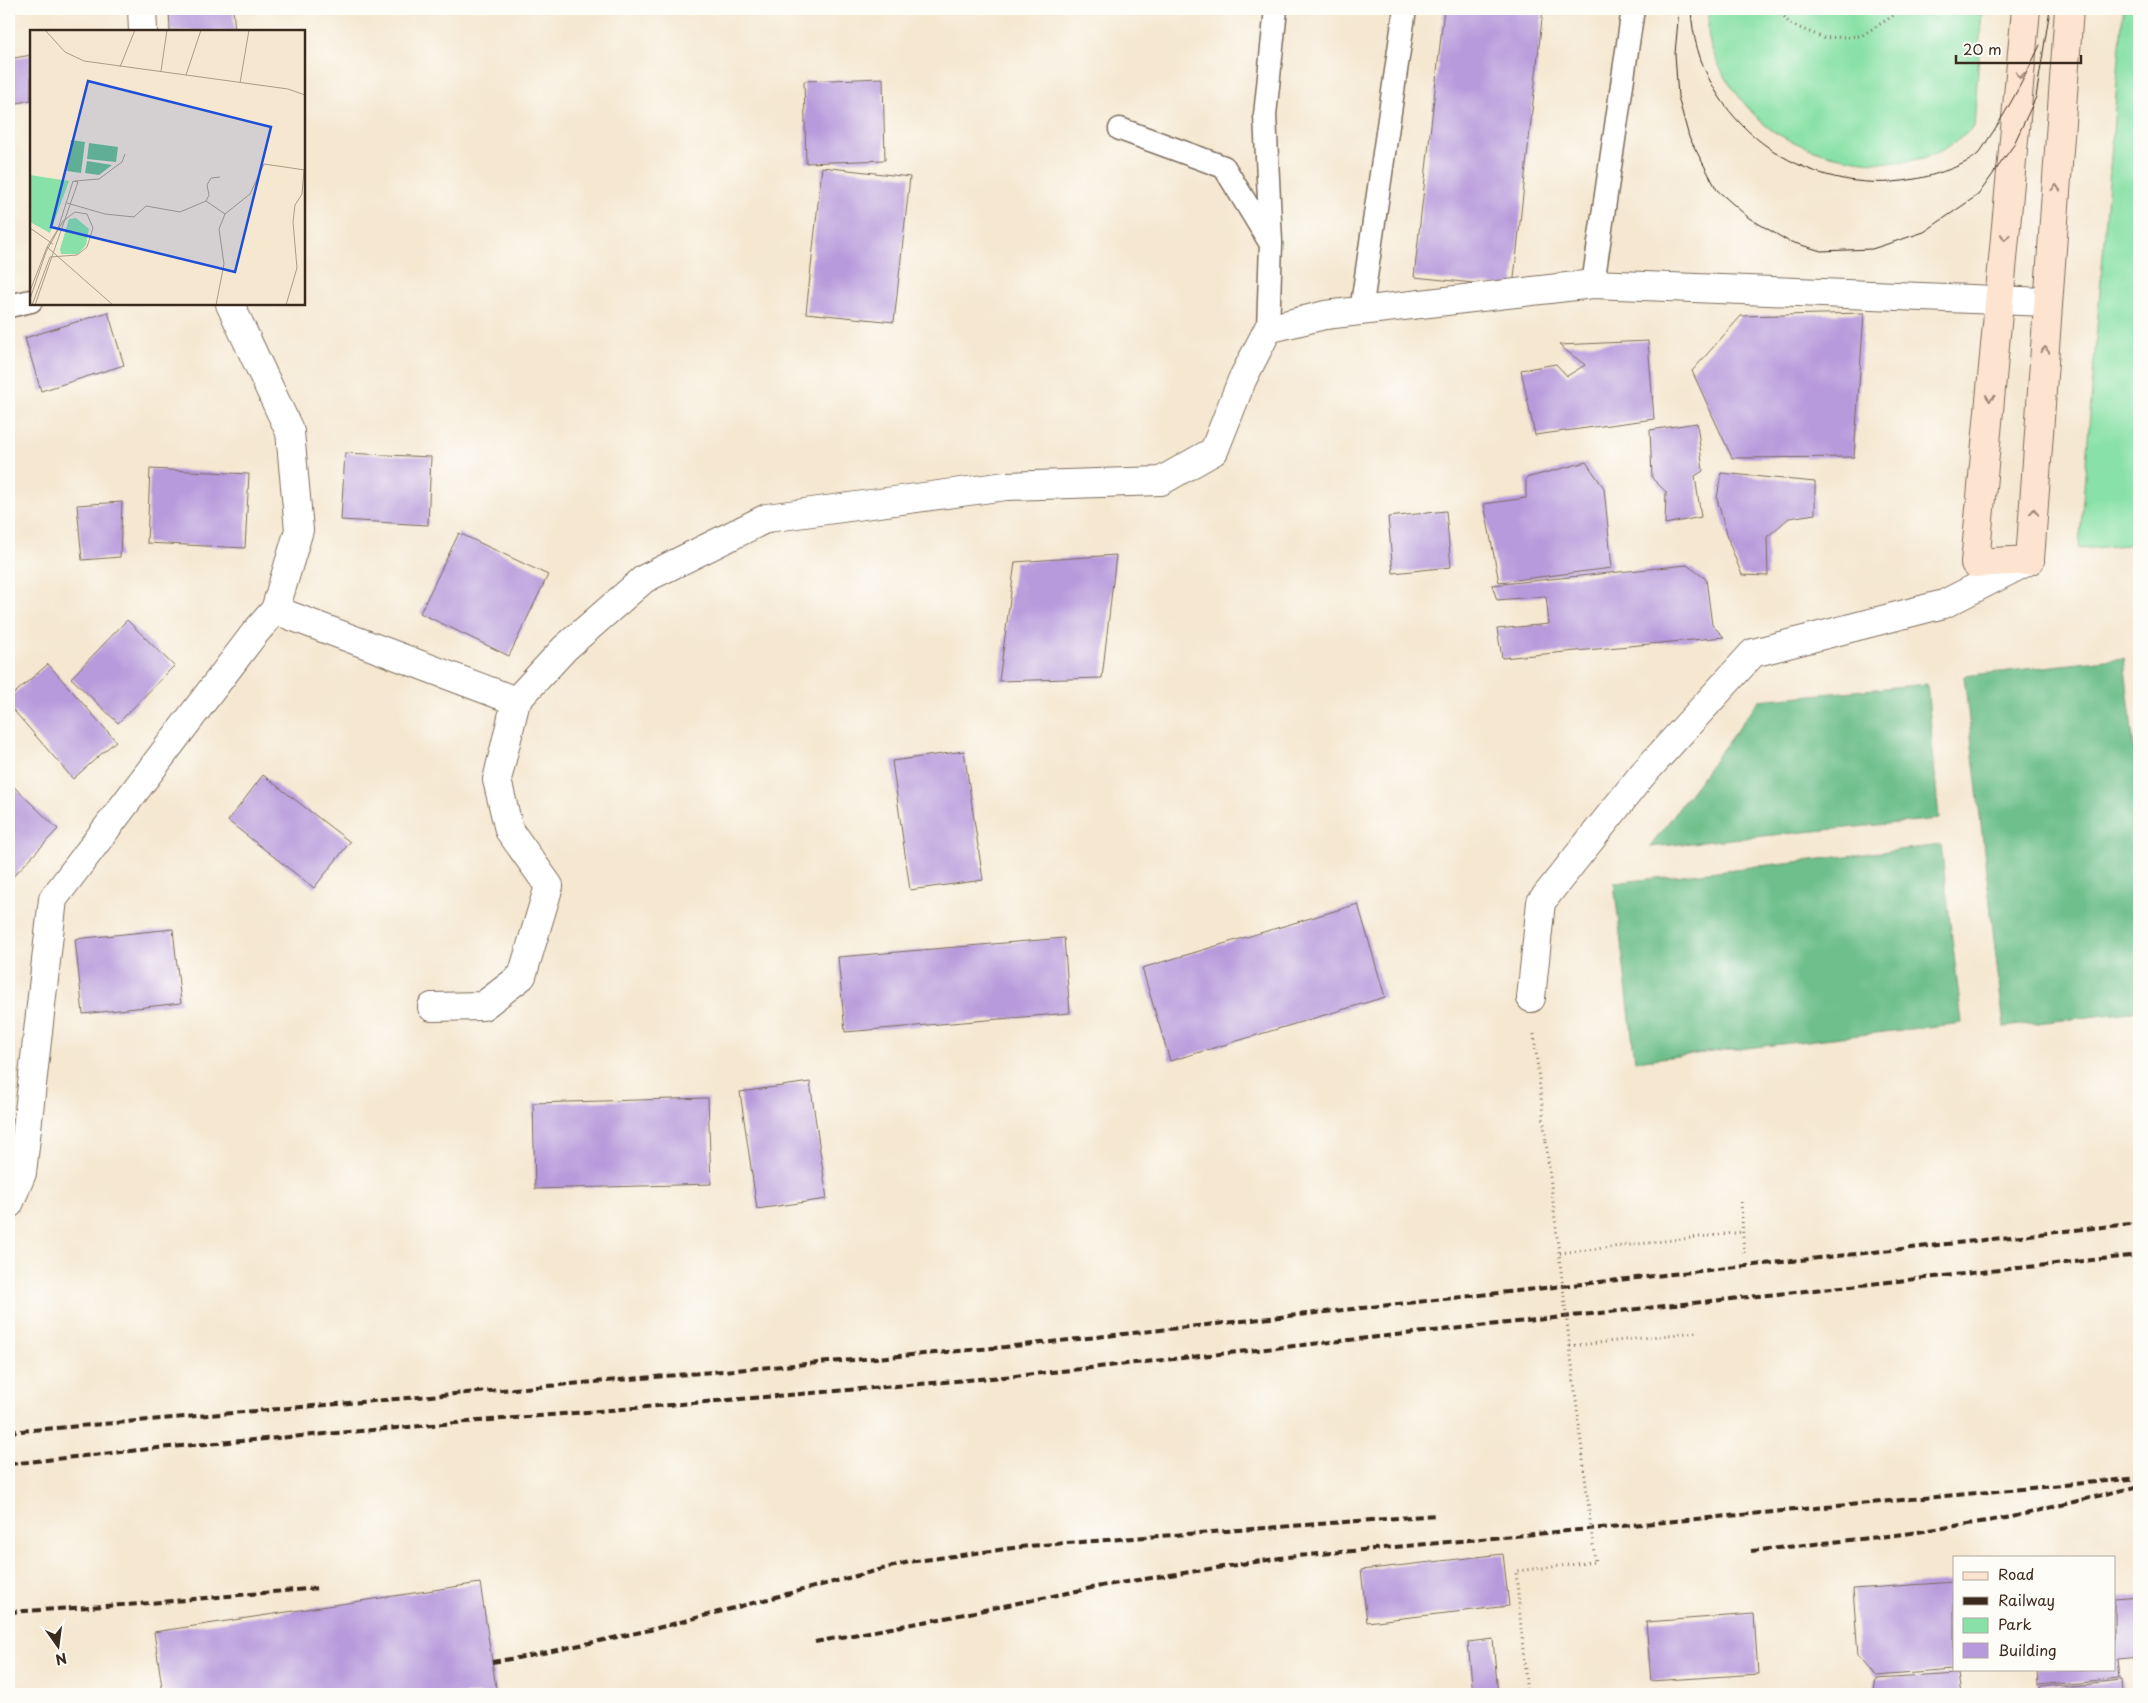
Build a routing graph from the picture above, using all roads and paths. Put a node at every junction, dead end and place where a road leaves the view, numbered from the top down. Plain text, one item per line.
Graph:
1 (142, 9) edge
2 (1276, 9) edge
3 (1405, 9) edge
4 (1633, 9) edge
5 (1778, 9) edge
6 (1899, 9) edge
7 (2026, 9) edge
8 (2069, 9) edge
9 (143, 30) edge
10 (1120, 129) dead end
11 (1271, 244) junction
12 (1593, 284) junction
13 (1999, 299) junction
14 (30, 301) edge
15 (2048, 302) junction
16 (230, 305) edge
17 (9, 306) edge
18 (1361, 311) junction
19 (1268, 329) junction
20 (2030, 560) junction
21 (275, 610) junction
22 (516, 701) junction
23 (1530, 998) joint
24 (432, 1007) dead end
25 (1741, 1202) dead end
26 (9, 1204) edge
27 (1743, 1232) junction
28 (1560, 1253) junction
29 (1744, 1253) dead end
30 (1696, 1332) dead end
31 (1570, 1346) junction
32 (1527, 1694) edge

1 - 9 street
2 - 11 lane
3 - 18 lane
4 - 12 lane
5 - 6 path
7 -> 13 main road
15 -> 8 main road
10 - 11 lane
11 - 19 lane
12 - 13 street
12 - 18 street
13 - 15 street
13 -> 20 main road
14 - 17 lane
20 -> 15 main road
16 - 21 street
18 - 19 street
19 - 22 street
20 - 23 street
21 - 22 street
21 - 26 street
22 - 24 street
23 - 28 path, bridge
25 - 27 path
27 - 28 path
27 - 29 path
28 - 31 path, bridge
30 - 31 path
31 - 32 path, bridge

